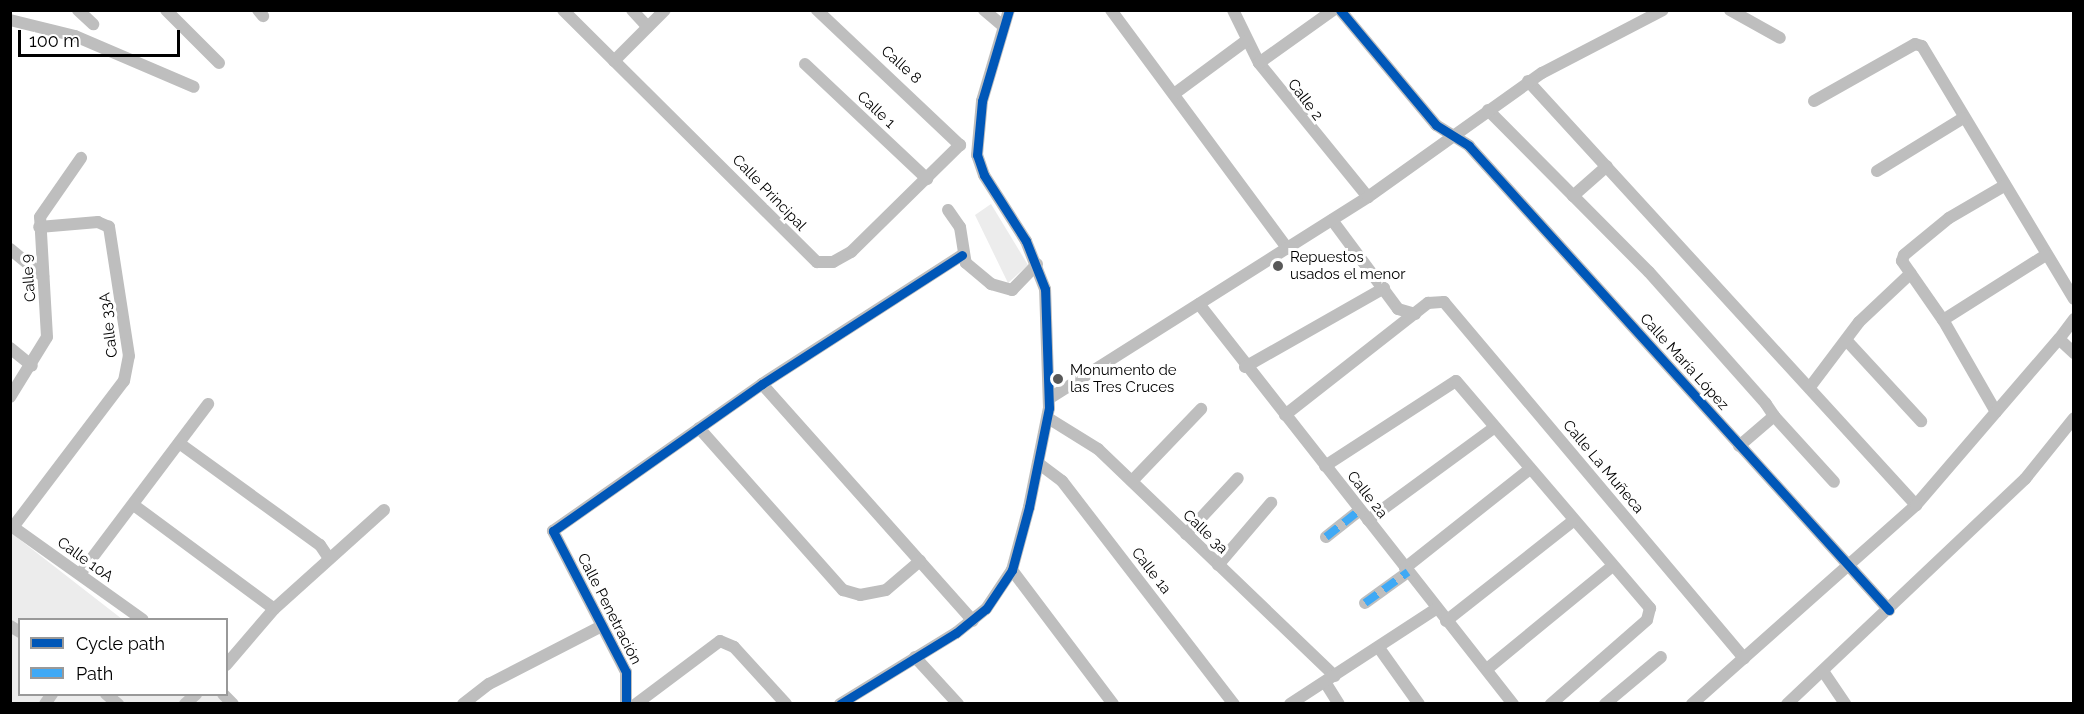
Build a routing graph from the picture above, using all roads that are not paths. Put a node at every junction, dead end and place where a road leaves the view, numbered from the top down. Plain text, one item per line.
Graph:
1 (78, 10) edge
2 (166, 10) edge
3 (563, 10) edge
4 (632, 10) edge
5 (665, 10) edge
6 (817, 10) edge
7 (984, 10) edge
8 (1009, 10) edge
9 (1111, 10) edge
10 (1233, 10) edge
11 (1333, 10) edge
12 (1340, 10) edge
13 (1663, 10) edge
14 (1730, 10) edge
15 (10, 20) edge
16 (93, 24) dead end
17 (1003, 26) junction
18 (648, 27) junction
19 (1780, 38) dead end
20 (1246, 41) junction
21 (614, 62) junction
22 (219, 63) dead end
23 (1259, 63) junction
24 (805, 64) dead end
25 (1528, 81) junction
26 (194, 87) dead end
27 (1174, 94) junction
28 (1815, 101) dead end
29 (1488, 110) junction
30 (1963, 118) junction
31 (1454, 137) junction
32 (960, 145) junction
33 (977, 145) junction
34 (81, 158) dead end
35 (1607, 166) junction
36 (1877, 171) dead end
37 (927, 179) junction
38 (2004, 186) junction
39 (1573, 196) junction
40 (1368, 197) junction
41 (948, 210) dead end
42 (1332, 220) junction
43 (39, 227) junction
44 (10, 249) edge
45 (1287, 249) junction
46 (963, 255) junction
47 (2046, 255) junction
48 (1037, 264) junction
49 (1911, 273) junction
50 (43, 276) junction
51 (1384, 288) junction
52 (2073, 299) edge
53 (1198, 304) junction
54 (1415, 314) junction
55 (2073, 319) edge
56 (1943, 320) junction
57 (2059, 339) junction
58 (1848, 342) junction
59 (10, 348) edge
60 (2073, 353) edge
61 (32, 366) junction
62 (1245, 367) junction
63 (762, 384) junction
64 (1810, 387) junction
65 (10, 397) edge
66 (1050, 398) junction
67 (208, 404) dead end
68 (1201, 409) dead end
69 (1996, 412) junction
70 (1285, 415) junction
71 (1774, 416) junction
72 (1048, 418) junction
73 (2073, 418) edge
74 (1921, 420) dead end
75 (1495, 427) junction
76 (699, 428) junction
77 (179, 443) junction
78 (1739, 446) junction
79 (1038, 463) junction
80 (1325, 466) junction
81 (1530, 470) junction
82 (1238, 478) dead end
83 (1132, 481) junction
84 (1834, 482) dead end
85 (1272, 503) dead end
86 (1916, 505) junction
87 (135, 506) junction
88 (384, 510) dead end
89 (1360, 510) junction
90 (1368, 520) junction
91 (1573, 521) junction
92 (12, 526) edge
93 (1186, 534) junction
94 (1326, 537) dead end
95 (328, 557) junction
96 (920, 561) junction
97 (1218, 565) junction
98 (1848, 565) junction
99 (1611, 567) junction
100 (1012, 570) junction
101 (1407, 570) junction
102 (80, 574) junction
103 (1365, 603) dead end
104 (274, 609) junction
105 (1436, 609) junction
106 (1889, 610) junction
107 (140, 618) edge
108 (973, 621) junction
109 (1446, 621) junction
110 (602, 626) junction
111 (1378, 648) junction
112 (915, 657) junction
113 (1661, 657) dead end
114 (1744, 658) junction
115 (228, 663) edge
116 (1487, 669) junction
117 (1822, 671) junction
118 (1330, 679) junction
119 (463, 704) edge
120 (626, 704) edge
121 (636, 704) edge
122 (786, 704) edge
123 (840, 704) edge
124 (958, 704) edge
125 (1113, 704) edge
126 (1234, 704) edge
127 (1290, 704) edge
128 (1338, 704) edge
129 (1419, 704) edge
130 (1513, 704) edge
131 (1551, 704) edge
132 (1605, 704) edge
133 (1692, 704) edge
134 (1787, 704) edge
135 (1845, 704) edge

1 - 16 street
2 - 22 street
3 - 21 street, Calle Principal
4 - 18 street
5 - 18 street
6 - 32 street, Calle 8
7 - 17 street
8 - 17 street
9 - 27 street
10 - 20 street, Calle 2
11 - 23 street
12 - 31 street, Calle María López
13 - 25 street
14 - 19 street
15 - 26 street
17 - 33 street
18 - 21 street
20 - 23 street, Calle 2
20 - 27 street
21 - 37 street, Calle Principal
23 - 40 street, Calle 2
24 - 37 street, Calle 1
25 - 29 street
25 - 35 street
27 - 45 street
28 - 30 street
29 - 31 street
29 - 39 street
30 - 36 street
30 - 38 street
31 - 40 street
31 - 78 street, Calle María López
32 - 33 street
32 - 37 street, Calle Principal
33 - 48 street
34 - 43 street, Calle 9
35 - 39 street
35 - 64 street
38 - 47 street
38 - 49 street
39 - 71 street
40 - 42 street
41 - 46 street
42 - 45 street
42 - 51 street
43 - 50 street, Calle 9
43 - 92 street, Calle 33A
44 - 50 street
45 - 53 street
46 - 48 street
46 - 63 street
47 - 52 street
47 - 56 street
48 - 66 street
49 - 56 street
49 - 58 street
50 - 61 street, Calle 9
51 - 54 street
51 - 62 street
53 - 62 street, Calle 2a
53 - 66 street
54 - 70 street
54 - 114 street, Calle La Muñeca
55 - 57 street
56 - 69 street
57 - 60 street
57 - 69 street
58 - 64 street
58 - 74 street
59 - 61 street
61 - 65 street, Calle 9
62 - 70 street, Calle 2a
63 - 76 street
63 - 96 street
64 - 86 street
66 - 72 street
67 - 77 street
68 - 83 street
69 - 86 street
70 - 80 street, Calle 2a
71 - 78 street
71 - 84 street
72 - 79 street
72 - 83 street, Calle 3a
73 - 106 street
75 - 80 street
75 - 81 street
75 - 90 street
76 - 96 street
76 - 110 street, Calle Penetración
77 - 87 street
77 - 95 street
78 - 98 street, Calle María López
79 - 100 street
79 - 126 street, Calle 1a
80 - 89 street, Calle 2a
81 - 91 street
81 - 101 street
82 - 93 street
83 - 93 street, Calle 3a
85 - 97 street
86 - 98 street
87 - 102 street
87 - 104 street
88 - 95 street
89 - 90 street, Calle 2a
89 - 94 street
90 - 101 street, Calle 2a
91 - 99 street
91 - 109 street
92 - 102 street, Calle 10A
93 - 97 street, Calle 3a
95 - 104 street
96 - 108 street
97 - 118 street, Calle 3a
98 - 106 street, Calle María López
98 - 114 street
99 - 116 street
99 - 131 street
100 - 108 street
100 - 125 street
101 - 103 street
101 - 105 street, Calle 2a
102 - 107 street, Calle 10A
104 - 115 street
105 - 109 street, Calle 2a
105 - 111 street
106 - 117 street
108 - 112 street
109 - 116 street, Calle 2a
110 - 119 street
110 - 120 street, Calle Penetración
111 - 118 street
111 - 129 street
112 - 123 street
112 - 124 street
113 - 132 street
114 - 133 street
116 - 130 street, Calle 2a
117 - 134 street
117 - 135 street
118 - 127 street
118 - 128 street, Calle 3a
121 - 122 street

